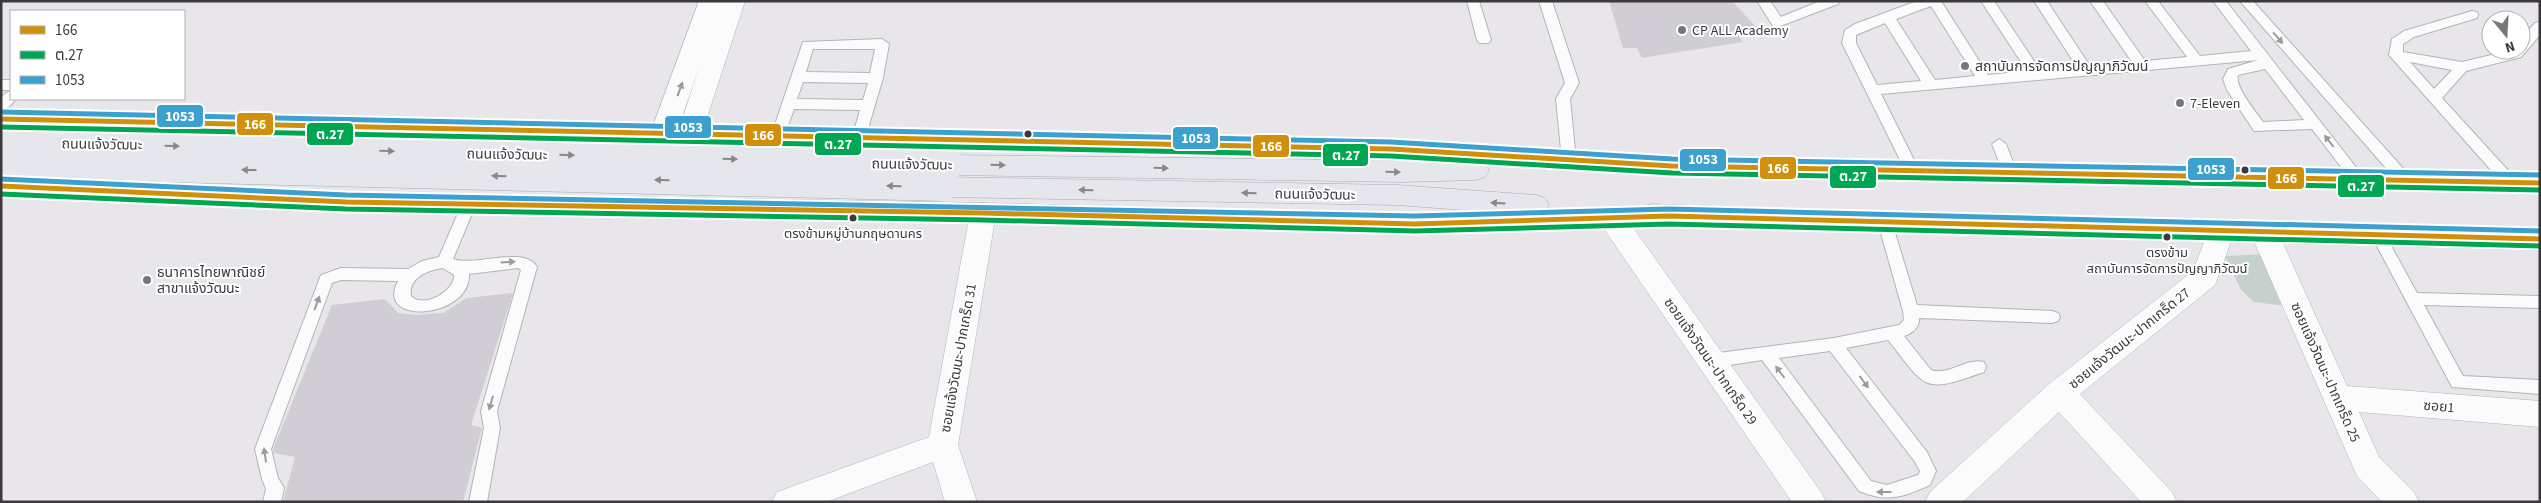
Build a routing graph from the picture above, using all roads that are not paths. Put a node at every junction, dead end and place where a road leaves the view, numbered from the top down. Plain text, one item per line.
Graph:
1 (711, 1) edge
2 (733, 1) edge
3 (1473, 1) edge
4 (1545, 1) edge
5 (1762, 1) edge
6 (1833, 1) edge
7 (1932, 1) edge
8 (1988, 1) edge
9 (2040, 1) edge
10 (2096, 1) edge
11 (2152, 1) edge
12 (2219, 1) edge
13 (2246, 1) edge
14 (2472, 15) dead end
15 (1888, 16) junction
16 (2540, 26) edge
17 (2531, 36) edge
18 (1484, 40) dead end
19 (2396, 55) junction
20 (2266, 59) junction
21 (2196, 60) junction
22 (2493, 60) edge
23 (2142, 66) junction
24 (2462, 68) junction
25 (2086, 70) junction
26 (2036, 75) junction
27 (799, 77) junction
28 (876, 78) junction
29 (1984, 80) junction
30 (1931, 85) junction
31 (1872, 90) junction
32 (10, 96) edge
33 (2434, 98) junction
34 (790, 104) junction
35 (868, 105) junction
36 (1, 107) edge
37 (1, 119) edge
38 (2316, 124) junction
39 (389, 128) junction
40 (663, 134) junction
41 (690, 135) junction
42 (778, 136) junction
43 (859, 138) junction
44 (1, 142) edge
45 (1999, 144) dead end
46 (1569, 160) junction
47 (1, 164) edge
48 (1672, 166) junction
49 (1912, 170) junction
50 (2010, 172) junction
51 (946, 176) junction
52 (2358, 180) junction
53 (2404, 180) junction
54 (2510, 182) junction
55 (2540, 183) edge
56 (1, 186) edge
57 (346, 202) junction
58 (469, 204) junction
59 (984, 213) junction
60 (1669, 216) junction
61 (1612, 219) junction
62 (1885, 223) junction
63 (2221, 231) junction
64 (2264, 232) junction
65 (2378, 235) junction
66 (2540, 239) edge
67 (444, 262) junction
68 (460, 269) junction
69 (411, 275) junction
70 (2414, 299) junction
71 (2540, 302) edge
72 (1911, 311) junction
73 (2052, 317) dead end
74 (1892, 333) junction
75 (1834, 344) junction
76 (1766, 353) junction
77 (1711, 361) junction
78 (1978, 367) dead end
79 (2540, 387) edge
80 (2060, 393) junction
81 (2338, 398) junction
82 (2540, 414) edge
83 (943, 446) junction
84 (2160, 501) edge
85 (272, 502) edge
86 (478, 502) edge
87 (788, 502) edge
88 (961, 502) edge
89 (1810, 502) edge
90 (1941, 502) edge
91 (2404, 502) edge

40 -> 1 street
2 - 41 street
3 - 18 lane
4 - 46 lane
5 - 6 lane
7 - 15 lane
7 - 29 lane
8 - 26 lane
9 - 25 lane
10 - 23 lane
11 - 21 lane
12 - 20 lane
13 -> 53 lane
14 - 19 lane
15 - 30 lane
15 - 31 lane
16 - 17 lane
19 - 24 lane
19 - 33 lane
20 - 21 lane
20 - 38 lane
20 - 38 lane
21 - 23 lane
22 - 24 lane
23 - 25 lane
24 - 33 lane
25 - 26 lane
26 - 29 lane
27 - 28 lane
27 - 28 lane
27 - 34 lane
28 - 35 lane
29 - 30 lane
30 - 31 lane
31 - 49 lane
32 - 36 lane
33 - 54 lane
34 - 35 lane
34 - 42 lane
35 - 43 lane
37 - 39 main road, ถนนแจ้งวัฒนะ
52 -> 38 lane
39 - 40 main road, ถนนแจ้งวัฒนะ
39 - 57 main road
40 - 41 main road, ถนนแจ้งวัฒนะ
41 - 42 main road, ถนนแจ้งวัฒนะ
42 - 43 main road, ถนนแจ้งวัฒนะ
43 - 46 main road, ถนนแจ้งวัฒนะ
44 -> 51 main road, ถนนแจ้งวัฒนะ, bridge
45 - 50 lane
46 - 48 main road, ถนนแจ้งวัฒนะ
51 -> 47 main road, ถนนแจ้งวัฒนะ, bridge
48 - 49 main road, ถนนแจ้งวัฒนะ
51 -> 48 main road, ถนนแจ้งวัฒนะ
49 - 50 main road, ถนนแจ้งวัฒนะ
50 - 52 main road, ถนนแจ้งวัฒนะ
60 -> 51 main road, ถนนแจ้งวัฒนะ
52 - 53 main road, ถนนแจ้งวัฒนะ
53 - 54 main road, ถนนแจ้งวัฒนะ
54 - 55 main road, ถนนแจ้งวัฒนะ
56 - 57 main road, ถนนแจ้งวัฒนะ
57 - 58 main road, ถนนแจ้งวัฒนะ
58 - 59 main road, ถนนแจ้งวัฒนะ
58 - 67 lane
59 - 61 main road, ถนนแจ้งวัฒนะ
59 - 83 street, ซอยแจ้งวัฒนะ-ปากเกร็ด 31
60 - 61 main road, ถนนแจ้งวัฒนะ
60 - 62 main road, ถนนแจ้งวัฒนะ
61 - 77 street, ซอยแจ้งวัฒนะ-ปากเกร็ด 29
62 - 63 main road, ถนนแจ้งวัฒนะ
62 - 72 lane
63 - 64 main road, ถนนแจ้งวัฒนะ
63 - 80 street, ซอยแจ้งวัฒนะ-ปากเกร็ด 27
64 - 65 main road, ถนนแจ้งวัฒนะ
64 - 81 street, ซอยแจ้งวัฒนะ-ปากเกร็ด 25
65 - 66 main road, ถนนแจ้งวัฒนะ
65 - 70 lane
67 - 68 lane
67 - 69 lane
68 - 69 lane
68 -> 86 lane
85 -> 69 lane
70 - 71 lane
70 - 79 lane
72 - 73 lane
72 - 74 lane
74 - 75 lane
74 - 78 lane
75 - 76 lane
75 -> 76 lane
76 - 77 lane
77 - 89 street, ซอยแจ้งวัฒนะ-ปากเกร็ด 29
80 - 84 street, ซอยแจ้งวัฒนะ-ปากเกร็ด 27
80 - 90 street
81 - 82 street, ซอย1
81 - 91 street, ซอยแจ้งวัฒนะ-ปากเกร็ด 25
83 - 87 street
83 - 88 street, ซอยแจ้งวัฒนะ-ปากเกร็ด 31

